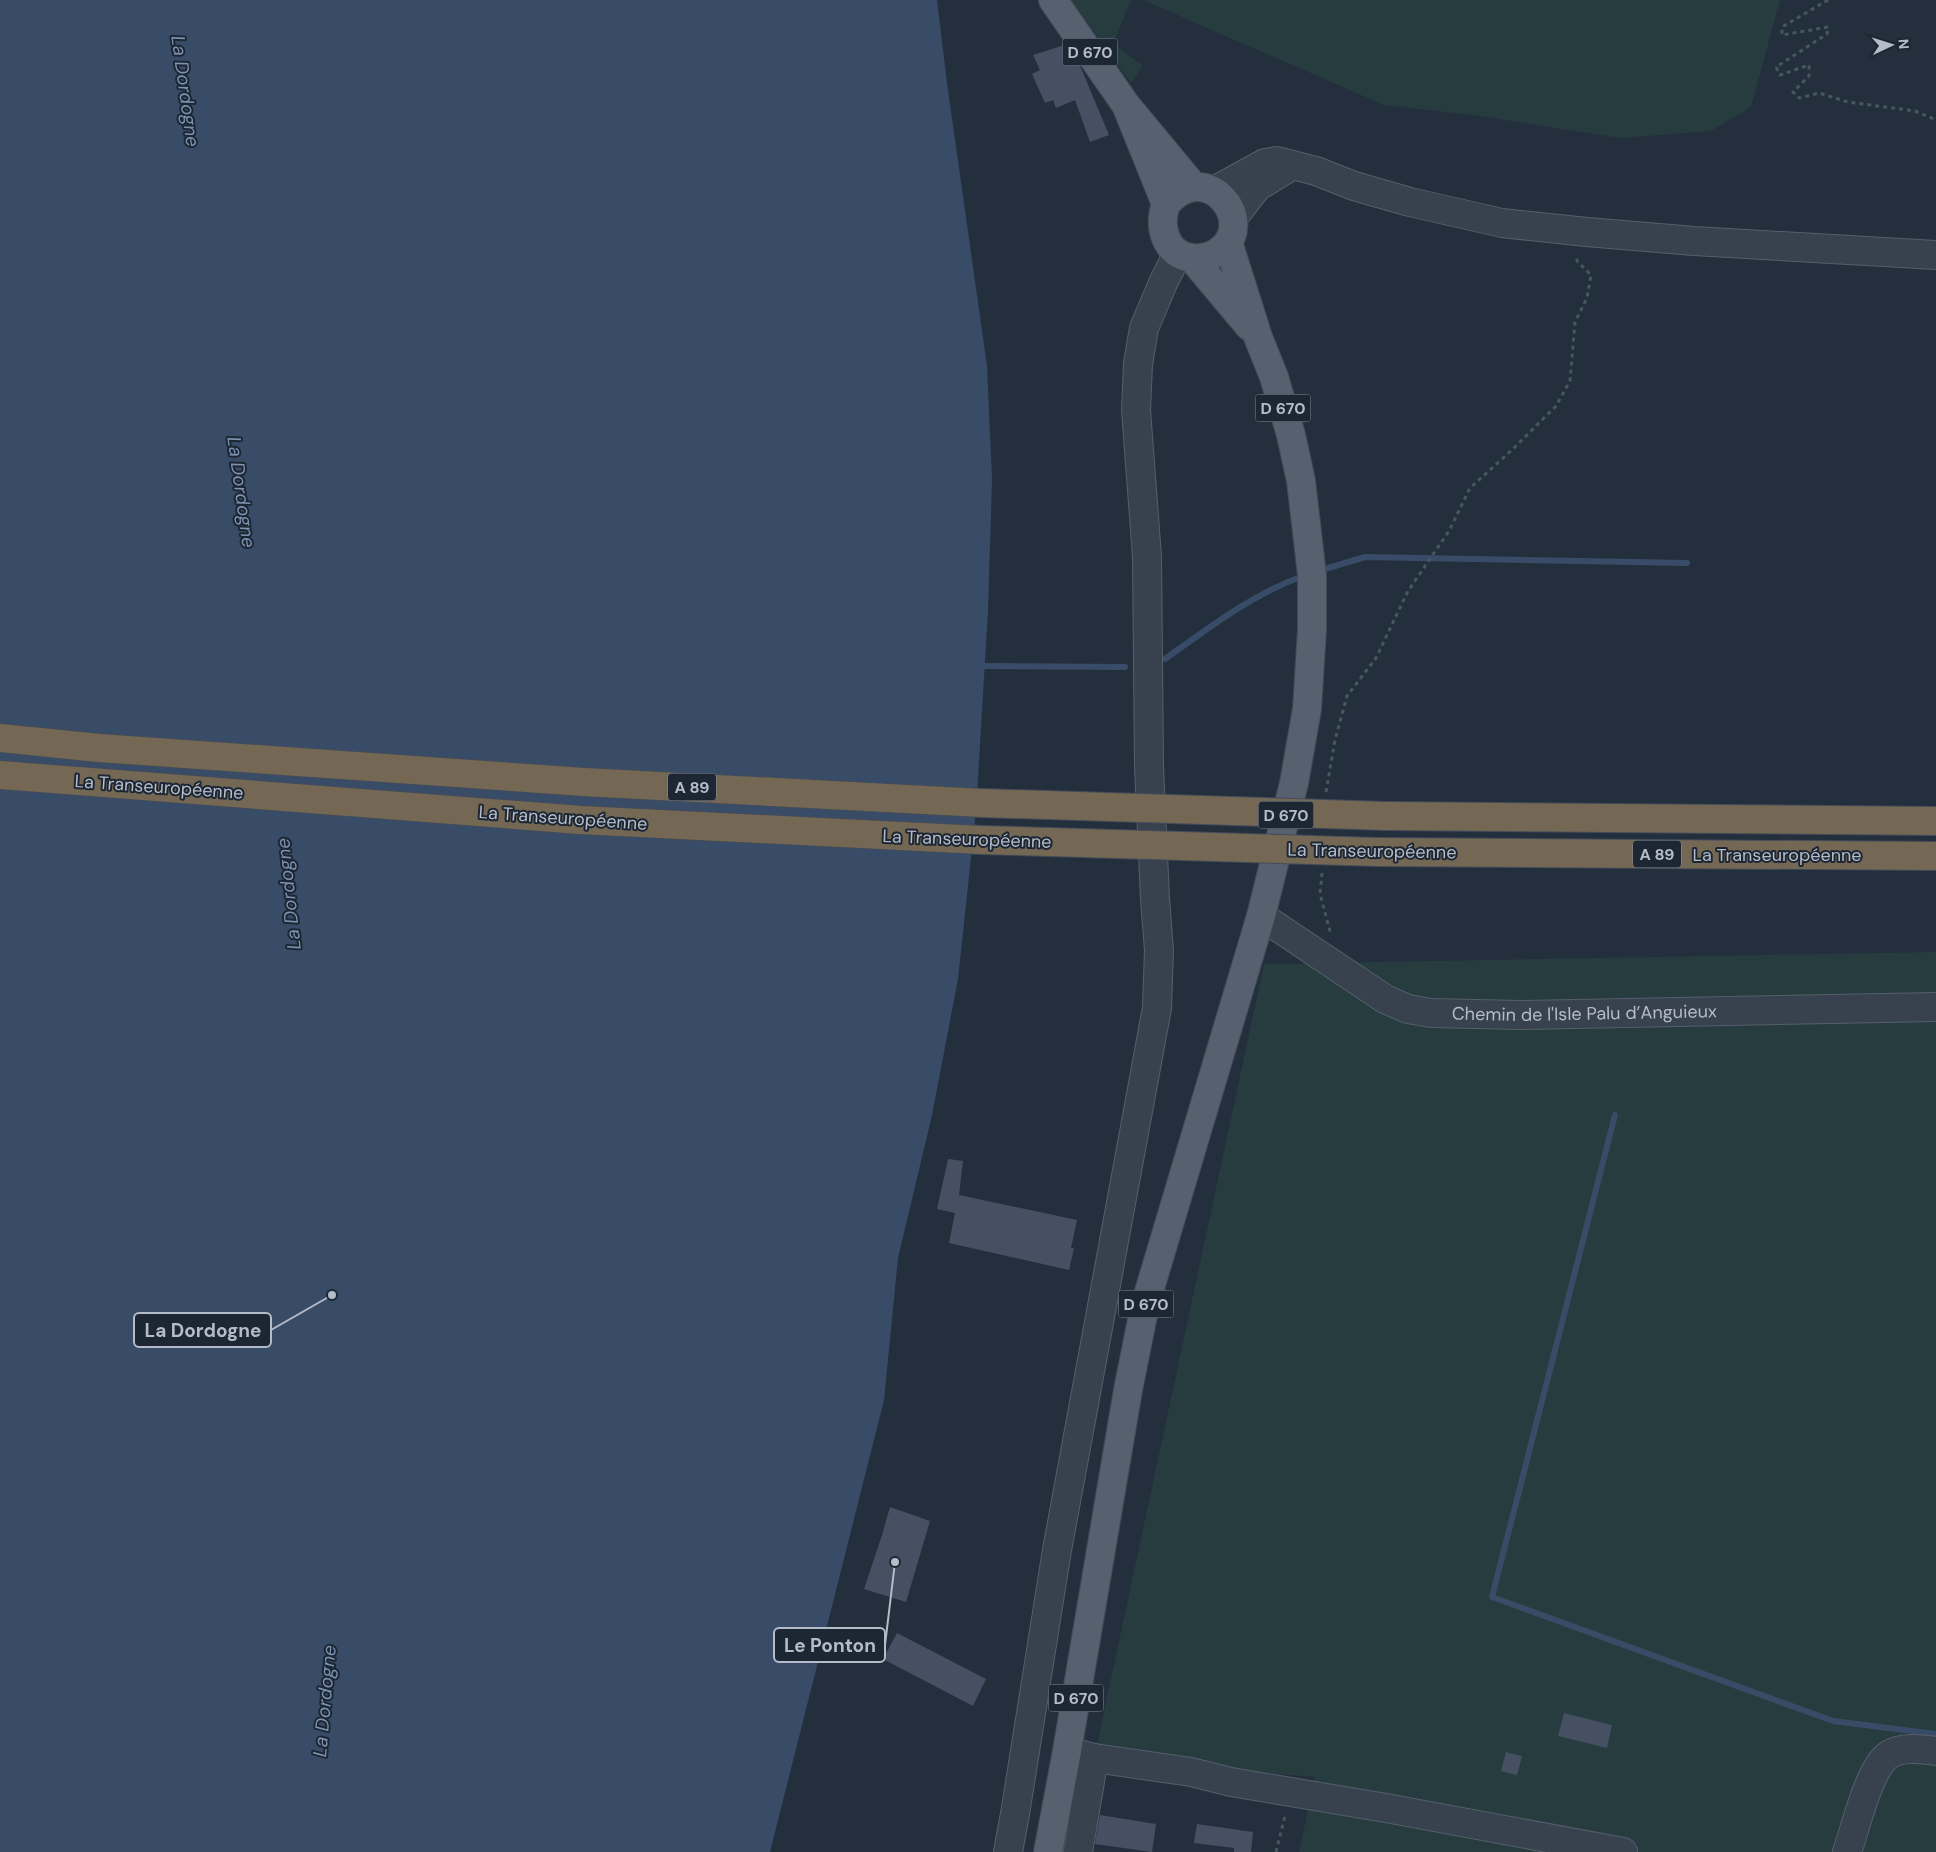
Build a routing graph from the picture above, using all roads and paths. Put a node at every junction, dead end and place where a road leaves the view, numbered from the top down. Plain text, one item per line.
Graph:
1 (1053, 0) edge
2 (1828, 0) edge
3 (1126, 105) junction
4 (1936, 120) edge
5 (1292, 165) junction
6 (1204, 189) junction
7 (1166, 204) junction
8 (1230, 230) junction
9 (1580, 232) junction
10 (1936, 255) edge
11 (1185, 256) junction
12 (1258, 337) junction
13 (0, 738) edge
14 (0, 775) edge
15 (1326, 801) dead end
16 (1936, 821) edge
17 (1936, 856) edge
18 (1322, 866) dead end
19 (1262, 916) junction
20 (1333, 939) dead end
21 (1936, 1007) edge
22 (1067, 1750) junction
23 (1936, 1751) edge
24 (1094, 1758) junction
25 (1292, 1793) junction
26 (1008, 1852) edge
27 (1048, 1852) edge
28 (1078, 1852) edge
29 (1276, 1852) edge
30 (1623, 1852) edge
31 (1847, 1852) edge

1 - 3 main road, D 670
2 - 4 path
3 - 6 main road, D 670
3 - 7 main road, D 670
5 - 6 street
5 - 8 street
5 - 9 street
6 - 7 main road
6 - 8 main road
7 - 11 main road
8 - 11 main road
8 - 12 main road, D 670
9 - 10 street
9 - 15 path
11 - 12 main road, D 670
11 - 26 street
12 - 19 main road, D 670
13 - 16 highway, La Transeuropéenne / A 89, bridge
14 - 17 highway, La Transeuropéenne / A 89, bridge
18 - 20 path
19 - 21 street, Chemin de l'Isle Palu d’Anguieux
19 - 22 main road, D 670
22 - 24 street
22 - 27 main road, D 670
23 - 31 street
24 - 25 street
24 - 28 street
25 - 29 path
25 - 30 street

